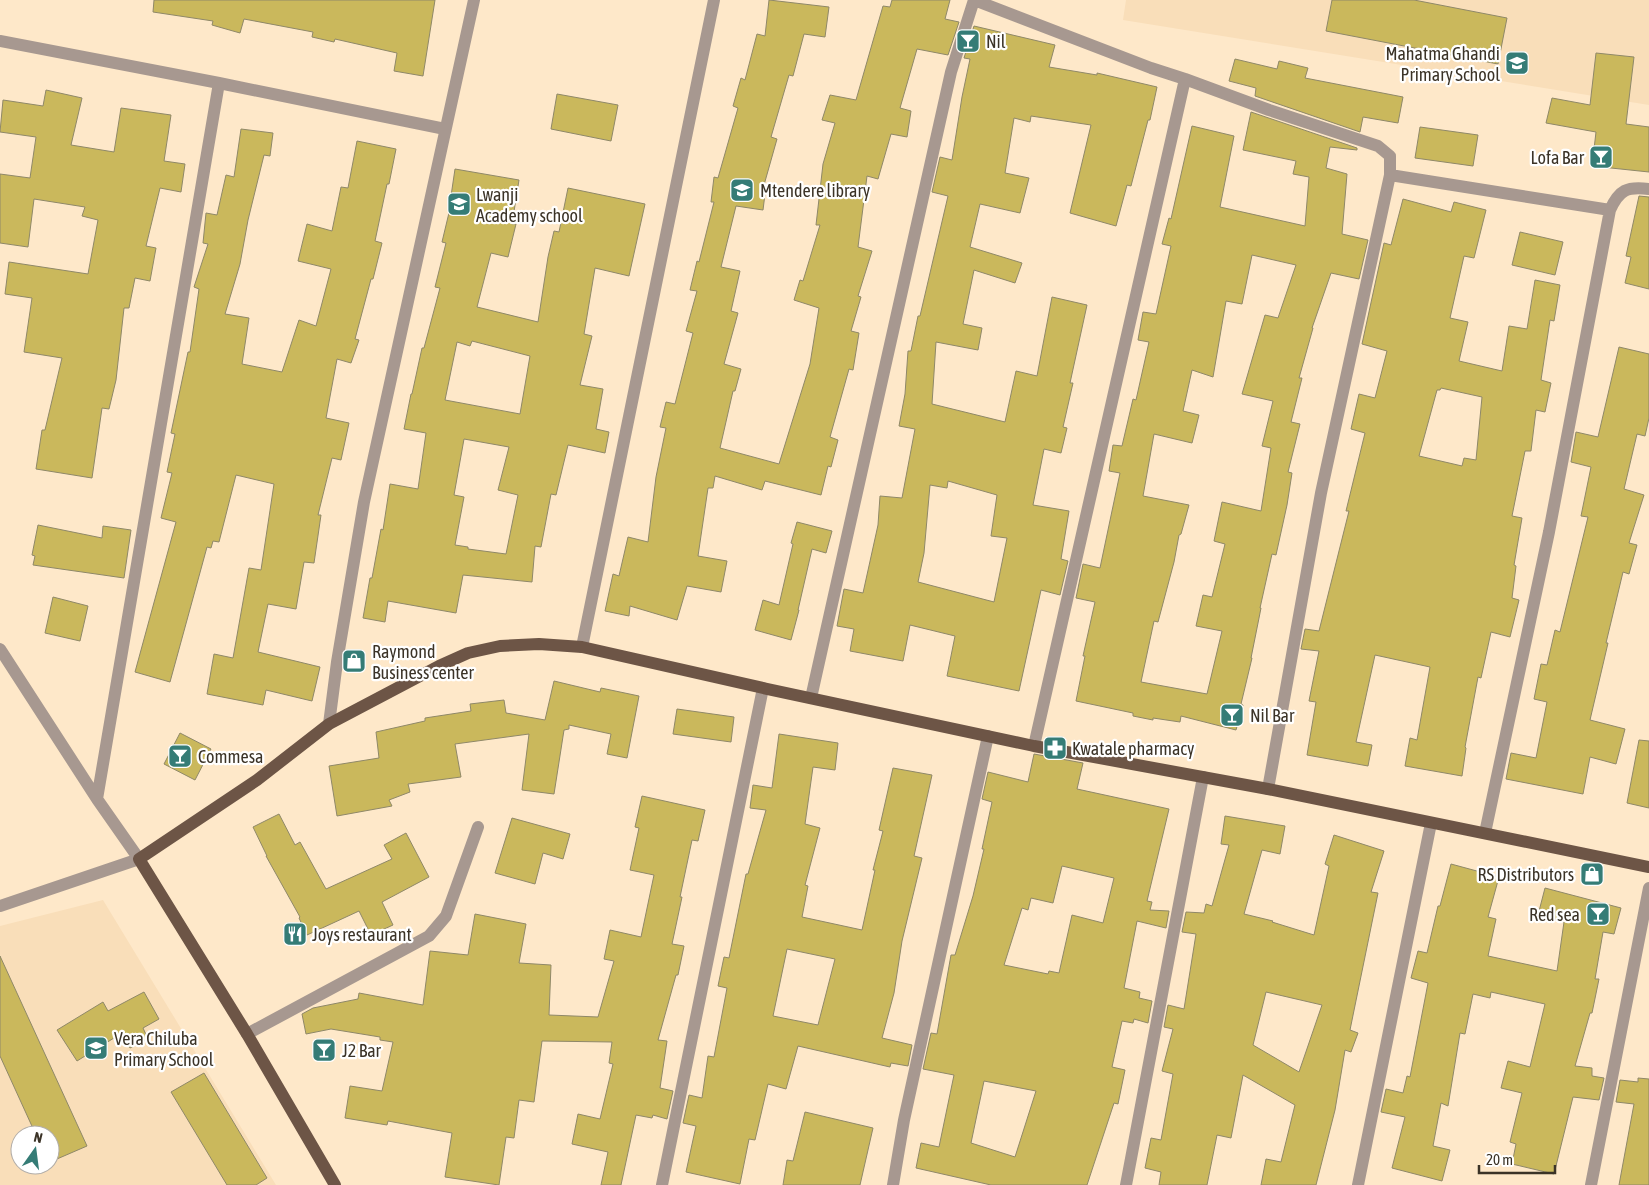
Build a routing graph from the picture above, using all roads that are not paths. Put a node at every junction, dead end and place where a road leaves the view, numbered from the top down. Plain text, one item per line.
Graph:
1 (474, 0) edge
2 (714, 0) edge
3 (974, 0) edge
4 (0, 41) edge
5 (1185, 79) junction
6 (219, 83) junction
7 (445, 129) junction
8 (1390, 175) junction
9 (1649, 189) edge
10 (1610, 210) junction
11 (582, 647) junction
12 (0, 649) edge
13 (763, 688) junction
14 (811, 698) junction
15 (329, 724) junction
16 (988, 736) junction
17 (1034, 746) junction
18 (1203, 777) junction
19 (1268, 790) junction
20 (97, 799) junction
21 (1431, 823) junction
22 (478, 827) dead end
23 (1485, 833) junction
24 (139, 859) junction
25 (1649, 867) edge
26 (1649, 888) edge
27 (0, 906) edge
28 (247, 1034) junction
29 (335, 1185) edge
30 (662, 1185) edge
31 (893, 1185) edge
32 (1126, 1185) edge
33 (1358, 1185) edge
34 (1591, 1185) edge

1 - 7 street
2 - 11 street
3 - 5 street
3 - 14 street
4 - 6 street
5 - 8 street
5 - 17 street
6 - 7 street
6 - 20 street
7 - 15 street
8 - 10 street
8 - 19 street
9 - 10 street
10 - 23 street
11 - 13 main road
11 - 15 main road
12 - 20 street
13 - 14 main road
13 - 30 street
14 - 16 main road
15 - 24 main road
16 - 17 main road
16 - 31 street
17 - 18 main road
18 - 19 main road
18 - 32 street
19 - 21 main road
20 - 24 street
21 - 23 main road
21 - 33 street
22 - 28 street
23 - 25 main road
24 - 27 street
24 - 28 main road
26 - 34 street
28 - 29 main road

